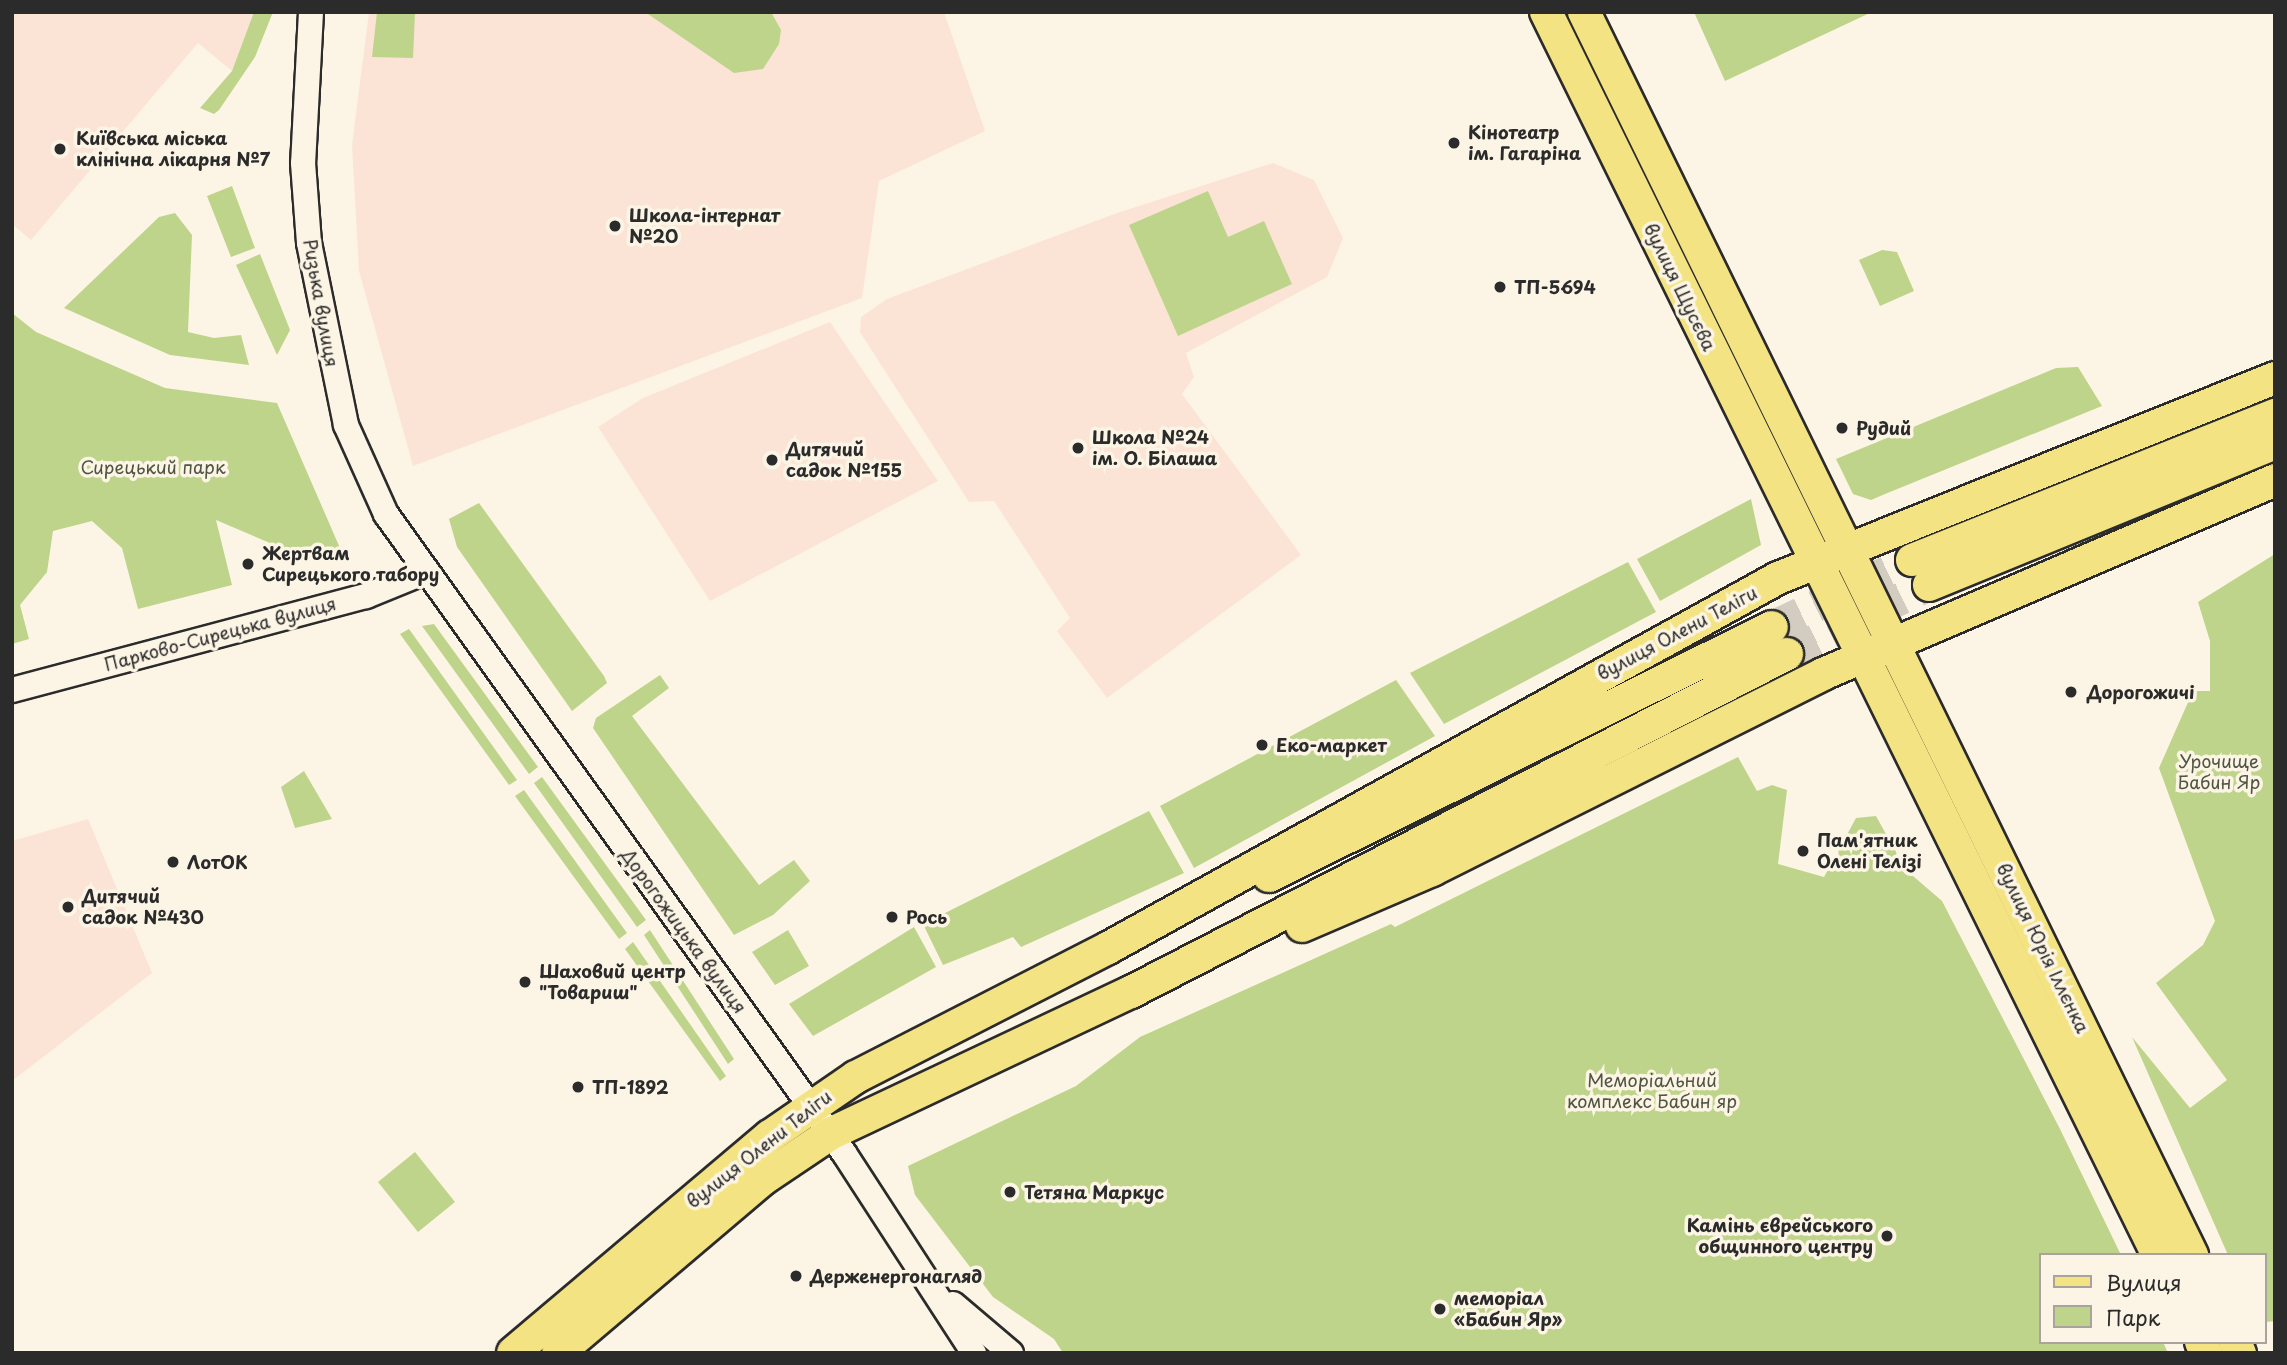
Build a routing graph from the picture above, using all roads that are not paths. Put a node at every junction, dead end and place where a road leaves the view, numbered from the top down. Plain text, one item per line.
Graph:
1 (311, 12) edge
2 (1546, 12) edge
3 (1584, 12) edge
4 (2275, 378) edge
5 (2275, 415) edge
6 (2275, 443) edge
7 (2275, 480) edge
8 (1830, 555) junction
9 (425, 572) junction
10 (1772, 627) tunnel mouth
11 (1879, 648) junction
12 (1787, 654) tunnel mouth
13 (12, 690) edge
14 (1108, 948) junction
15 (1130, 992) junction
16 (809, 1105) junction
17 (830, 1134) junction
18 (2157, 1253) edge
19 (2191, 1253) edge
20 (939, 1293) junction
21 (513, 1353) edge
22 (558, 1353) edge
23 (974, 1353) edge
24 (1012, 1353) edge

1 - 9 street, Ризька вулиця
2 - 8 main road, вулиця Щусєва
3 - 8 main road, вулиця Щусєва
4 - 8 main road, вулиця Олени Теліги
5 - 6 main road
7 - 11 main road, вулиця Олени Теліги
8 - 11 main road
8 - 14 main road, вулиця Олени Теліги
9 - 13 street, Парково-Сирецька вулиця
9 - 16 street, Дорогожицька вулиця
10 - 14 main road, вулиця Олени Теліги
11 - 15 main road, вулиця Олени Теліги
11 - 18 main road, вулиця Юрія Іллєнка
11 - 19 main road, вулиця Юрія Іллєнка
12 - 15 main road, вулиця Олени Теліги
14 - 16 main road, вулиця Олени Теліги
15 - 17 main road, вулиця Олени Теліги
16 - 17 street, Дорогожицька вулиця
16 - 21 main road, вулиця Олени Теліги
17 - 20 street, Дорогожицька вулиця
17 - 22 main road, вулиця Олени Теліги
20 - 23 street, Дорогожицька вулиця
20 - 24 street, Дорогожицька вулиця

